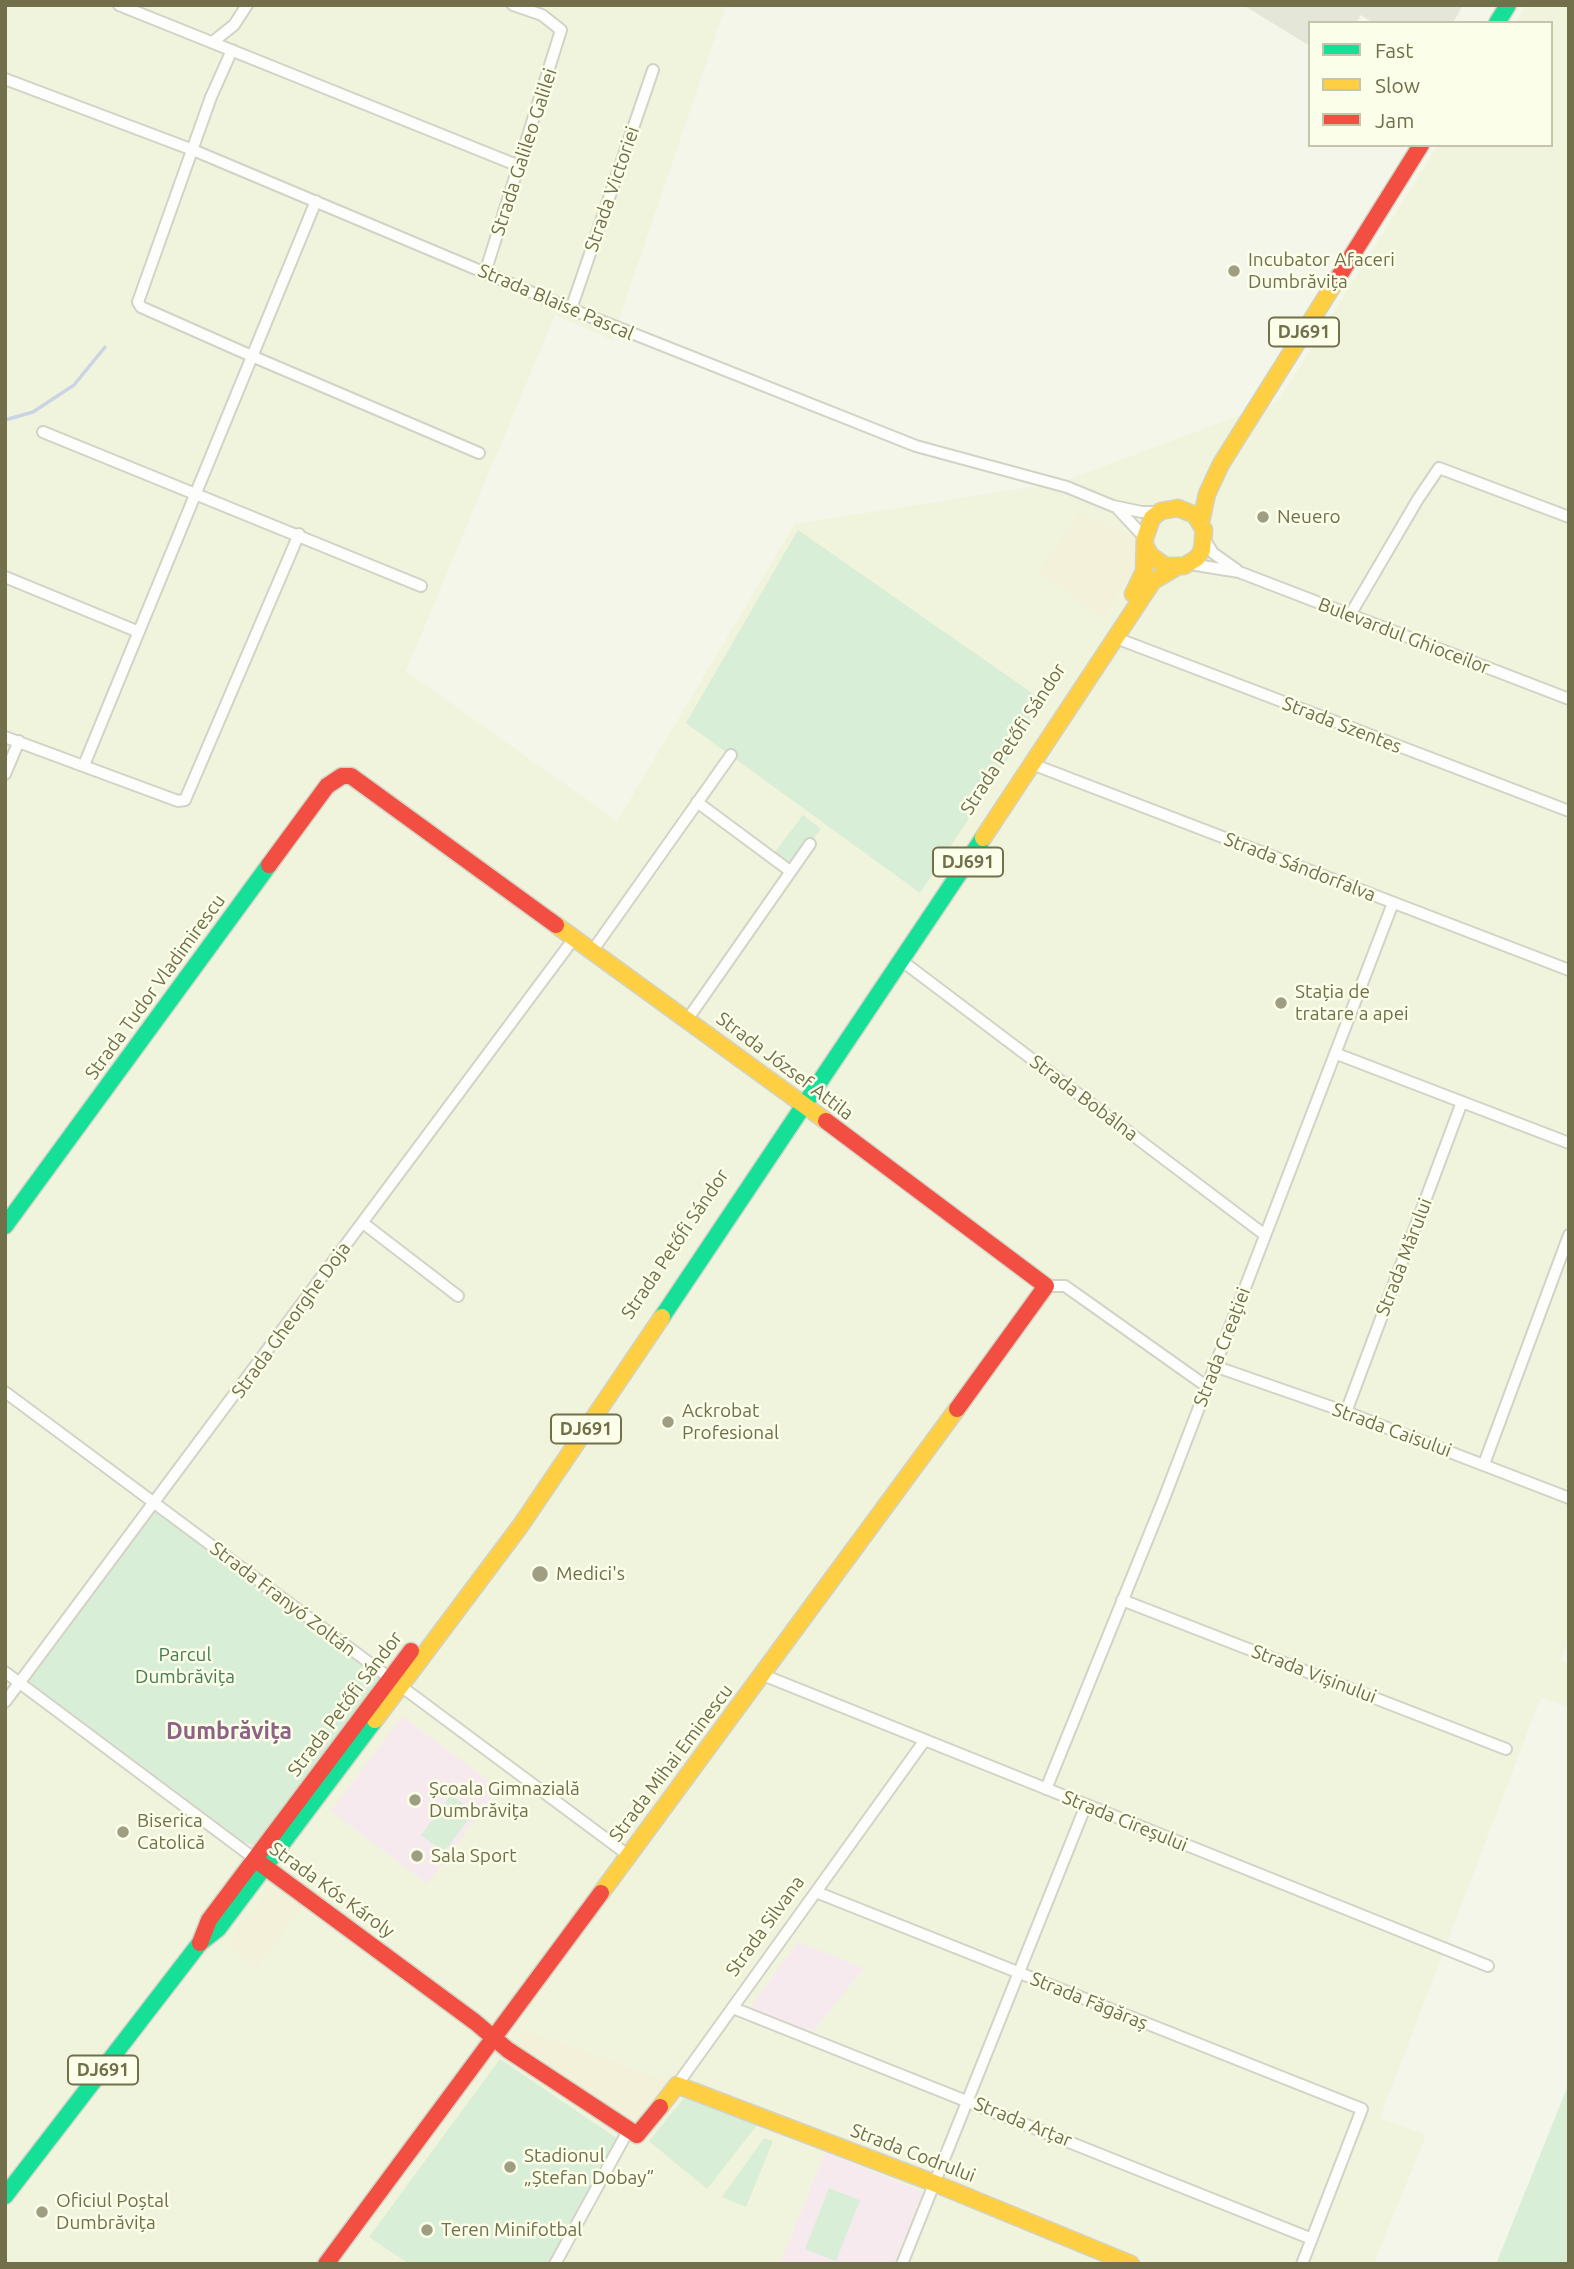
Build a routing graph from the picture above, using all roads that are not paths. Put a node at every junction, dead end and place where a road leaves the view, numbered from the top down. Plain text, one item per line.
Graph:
1 (119, 5) edge
2 (247, 5) edge
3 (513, 5) edge
4 (1508, 5) edge
5 (1498, 21) edge
6 (214, 41) junction
7 (232, 50) junction
8 (653, 70) dead end
9 (5, 79) edge
10 (1420, 147) edge
11 (193, 150) junction
12 (519, 166) junction
13 (316, 201) junction
14 (485, 273) junction
15 (571, 309) junction
16 (254, 357) junction
17 (43, 432) dead end
18 (480, 453) dead end
19 (1222, 464) junction
20 (198, 494) junction
21 (1113, 506) junction
22 (1178, 508) junction
23 (1161, 511) junction
24 (1569, 517) edge
25 (1201, 523) junction
26 (299, 534) junction
27 (1205, 540) junction
28 (1145, 542) junction
29 (1182, 566) junction
30 (1239, 572) junction
31 (5, 577) edge
32 (421, 586) dead end
33 (1350, 615) junction
34 (139, 632) junction
35 (1116, 638) junction
36 (1569, 699) edge
37 (5, 737) edge
38 (19, 741) junction
39 (731, 755) dead end
40 (1032, 764) junction
41 (85, 765) junction
42 (5, 774) edge
43 (342, 776) joint
44 (697, 802) junction
45 (1569, 811) edge
46 (810, 844) dead end
47 (790, 872) junction
48 (1393, 903) junction
49 (575, 937) junction
50 (593, 950) junction
51 (902, 961) junction
52 (1569, 971) edge
53 (687, 1020) junction
54 (1337, 1054) junction
55 (1462, 1102) junction
56 (802, 1104) junction
57 (1569, 1143) edge
58 (363, 1223) junction
59 (5, 1226) edge
60 (1265, 1235) junction
61 (1569, 1235) edge
62 (1046, 1286) junction
63 (458, 1296) dead end
64 (1214, 1366) junction
65 (1206, 1386) junction
66 (5, 1392) edge
67 (1346, 1412) junction
68 (1485, 1464) junction
69 (1569, 1498) edge
70 (155, 1504) junction
71 (1122, 1600) junction
72 (5, 1672) edge
73 (763, 1675) junction
74 (20, 1682) junction
75 (395, 1682) junction
76 (5, 1702) edge
77 (925, 1740) junction
78 (1506, 1749) dead end
79 (1046, 1789) junction
80 (1086, 1805) junction
81 (628, 1855) junction
82 (260, 1863) junction
83 (816, 1892) junction
84 (1488, 1966) dead end
85 (1020, 1973) junction
86 (733, 2008) junction
87 (493, 2037) junction
88 (677, 2085) junction
89 (967, 2100) junction
90 (633, 2132) junction
91 (934, 2183) junction
92 (5, 2196) edge
93 (1312, 2238) junction
94 (326, 2264) edge
95 (555, 2264) edge
96 (902, 2264) edge
97 (1131, 2264) edge
98 (1302, 2264) edge

1 - 6 street
2 - 6 street
3 - 12 street, Strada Galileo Galilei
4 - 5 street
6 - 7 street
7 - 11 street
7 - 12 street
8 - 15 street, Strada Victoriei
9 - 11 street, Strada Blaise Pascal
10 - 19 street, DJ691
11 - 13 street, Strada Blaise Pascal
11 - 16 street
12 - 14 street, Strada Galileo Galilei
13 - 14 street, Strada Blaise Pascal
13 - 16 street
14 - 15 street, Strada Blaise Pascal
15 - 21 street, Strada Blaise Pascal
16 - 18 street
16 - 20 street
17 - 20 street
19 - 22 street, DJ691
19 - 25 street, DJ691
20 - 26 street
20 - 34 street
21 - 23 street, Strada Blaise Pascal
21 - 28 street, Strada Blaise Pascal
22 - 23 street
22 - 25 street
23 - 28 street, DJ691
24 - 33 street
25 - 27 street, DJ691
26 - 32 street
26 - 41 street
27 - 29 street, DJ691
27 - 30 street, Bulevardul Ghioceilor
28 - 29 street
28 - 56 street, Strada Petőfi Sándor / DJ691
29 - 30 street, Bulevardul Ghioceilor
29 - 35 street, Strada Petőfi Sándor / DJ691
30 - 33 street, Bulevardul Ghioceilor
31 - 34 street
33 - 36 street, Bulevardul Ghioceilor
34 - 41 street
35 - 40 street, Strada Petőfi Sándor / DJ691
35 - 45 street, Strada Szentes
37 - 38 street
38 - 41 street
38 - 42 street
39 - 44 street
40 - 48 street, Strada Sándorfalva
40 - 51 street, Strada Petőfi Sándor / DJ691
43 - 49 street, Strada József Attila
43 - 59 street, Strada Tudor Vladimirescu
44 - 47 street
44 - 50 street
46 - 47 street
47 - 53 street
48 - 52 street, Strada Sándorfalva
48 - 54 street, Strada Creației
49 - 50 street, Strada József Attila
49 - 58 street, Strada Gheorghe Doja
50 - 53 street, Strada József Attila
51 - 56 street, Strada Petőfi Sándor / DJ691
51 - 60 street, Strada Bobâlna
53 - 56 street, Strada József Attila
54 - 55 street
54 - 60 street, Strada Creației
55 - 57 street
55 - 67 street, Strada Mărului
56 - 62 street, Strada József Attila
56 - 75 street, Strada Petőfi Sándor / DJ691
58 - 63 street
58 - 70 street, Strada Gheorghe Doja
60 - 64 street, Strada Creației
61 - 68 street
62 - 65 street, Strada József Attila
62 - 73 street, Strada Mihai Eminescu
64 - 65 street, Strada Creației
64 - 67 street, Strada Caisului
65 - 71 street, Strada Creației
66 - 70 street, Strada Franyó Zoltán
67 - 68 street, Strada Caisului
68 - 69 street, Strada Caisului
70 - 74 street, Strada Gheorghe Doja
70 - 75 street, Strada Franyó Zoltán
71 - 78 street, Strada Vișinului
71 - 79 street, Strada Creației
72 - 74 street, Strada Kós Károly
73 - 77 street, Strada Cireșului
73 - 81 street, Strada Mihai Eminescu
74 - 76 street, Strada Gheorghe Doja
74 - 82 street, Strada Kós Károly
75 - 81 street, Strada Franyó Zoltán
75 - 82 street, Strada Petőfi Sándor / DJ691
77 - 79 street, Strada Cireșului
77 - 83 street, Strada Silvana
79 - 80 street, Strada Cireșului
80 - 84 street, Strada Cireșului
80 - 85 street
81 - 87 street, Strada Mihai Eminescu
82 - 87 street, Strada Kós Károly
82 - 92 street, Strada Petőfi Sándor / DJ691
83 - 85 street, Strada Făgăraș
83 - 86 street, Strada Silvana
85 - 89 street
85 - 93 street, Strada Făgăraș
86 - 88 street, Strada Silvana
86 - 89 street, Strada Arțar
87 - 90 street, Strada Kós Károly
87 - 94 street, Strada Mihai Eminescu
88 - 90 street, Strada Silvana
88 - 91 street, Strada Codrului
89 - 91 street
89 - 93 street, Strada Arțar
90 - 95 street, Strada Silvana
91 - 96 street
91 - 97 street, Strada Codrului
93 - 98 street

